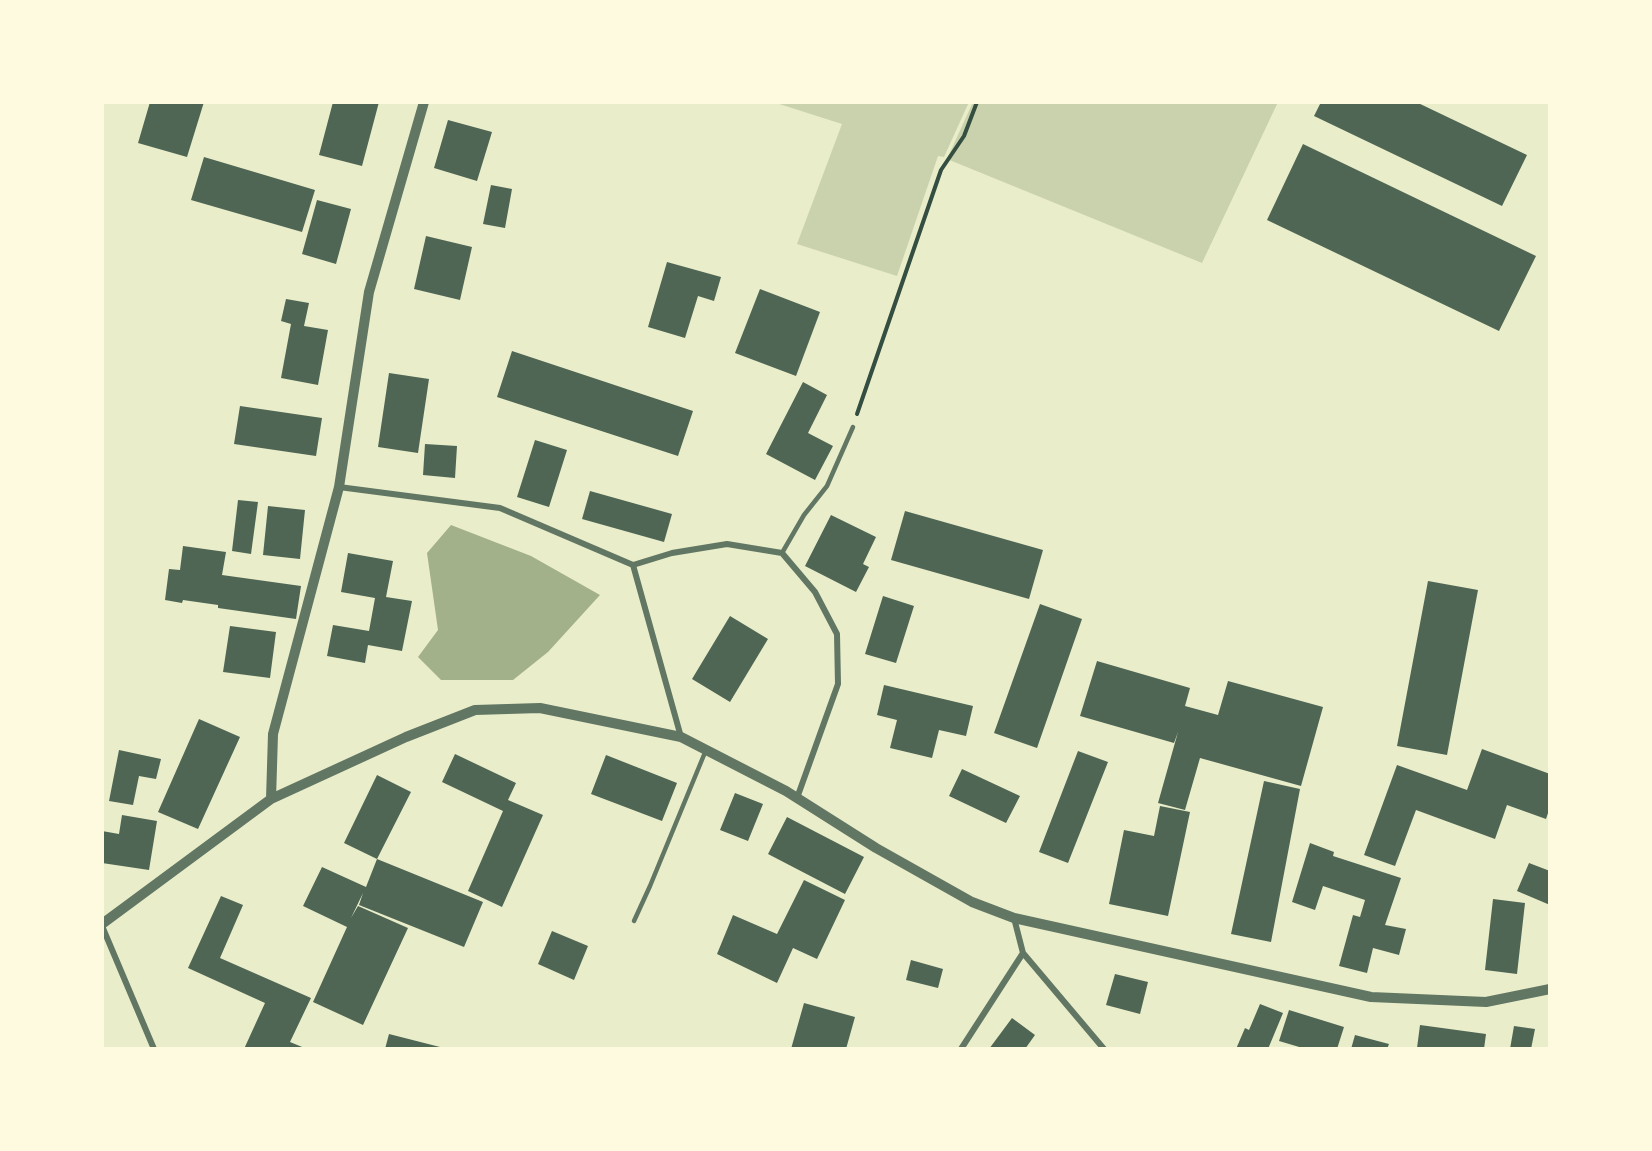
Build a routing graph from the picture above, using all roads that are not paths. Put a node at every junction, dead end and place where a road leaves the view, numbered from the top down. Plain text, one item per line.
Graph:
1 (424, 102) edge
2 (853, 427) road end
3 (339, 487) junction
4 (782, 553) junction
5 (633, 565) junction
6 (681, 737) junction
7 (706, 750) junction
8 (797, 798) junction
9 (271, 799) junction
10 (1014, 918) junction
11 (634, 921) dead end
12 (102, 925) edge
13 (1023, 953) junction
14 (1550, 989) edge
15 (154, 1049) edge
16 (961, 1049) edge
17 (1104, 1049) edge

1 - 3 street
2 - 4 lane
3 - 5 street
3 - 9 street
4 - 5 street
4 - 8 street
5 - 6 street
6 - 7 street
6 - 9 street
7 - 8 street
7 - 11 lane
8 - 10 street
9 - 12 street
10 - 13 street
10 - 14 street
12 - 15 street
13 - 16 street
13 - 17 street

